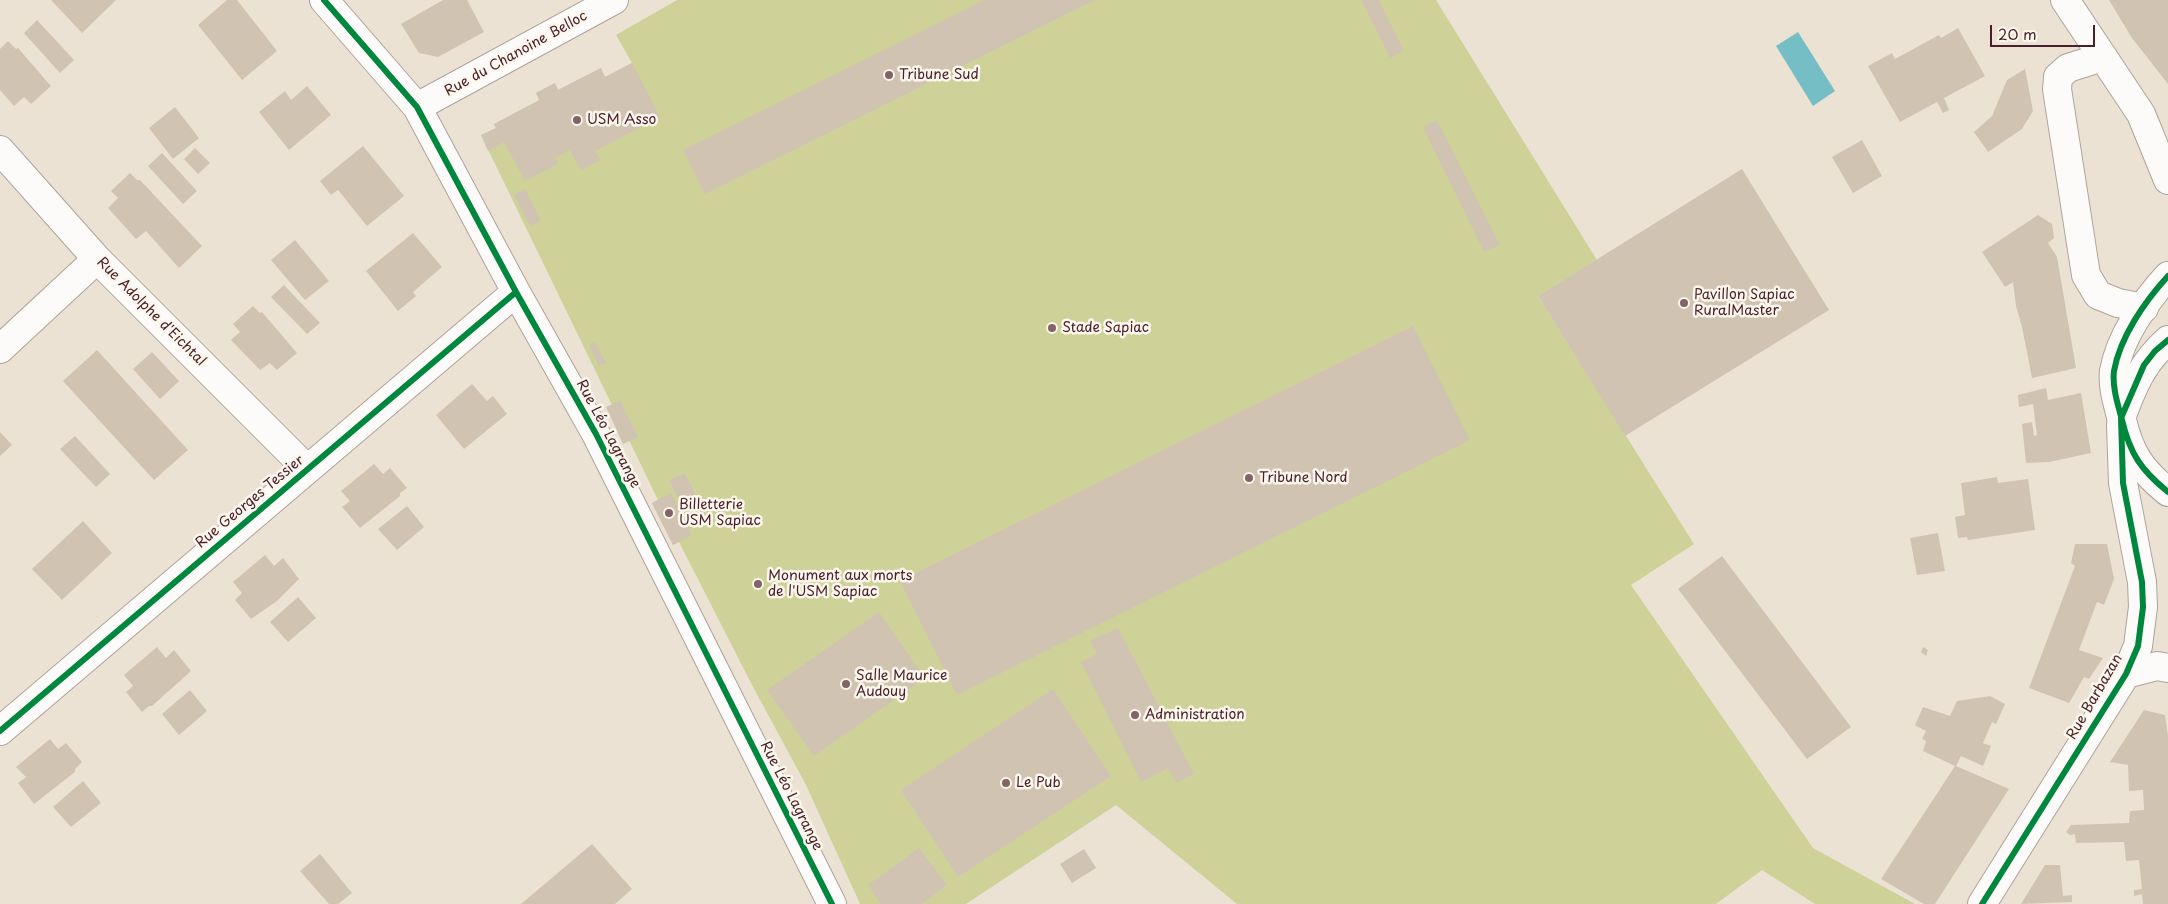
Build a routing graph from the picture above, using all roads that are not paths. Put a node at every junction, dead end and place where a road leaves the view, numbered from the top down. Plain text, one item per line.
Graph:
1 (324, 0) edge
2 (614, 0) edge
3 (2065, 0) edge
4 (2103, 57) junction
5 (417, 108) junction
6 (2141, 114) junction
7 (2168, 137) edge
8 (0, 150) edge
9 (2168, 180) edge
10 (97, 259) junction
11 (2168, 276) edge
12 (516, 292) junction
13 (2144, 308) junction
14 (2168, 340) edge
15 (0, 349) edge
16 (2121, 418) junction
17 (307, 470) junction
18 (2168, 492) edge
19 (2168, 668) edge
20 (2126, 674) junction
21 (0, 731) edge
22 (832, 904) edge
23 (1982, 904) edge

1 - 5 street, Rue Léo Lagrange
2 - 5 street, Rue du Chanoine Belloc
3 - 4 street
4 - 6 street
4 - 13 street
5 - 12 street, Rue Léo Lagrange
6 - 7 street
6 - 9 street
8 - 10 street, Rue Adolphe d'Eichtal
10 - 15 street
10 - 17 street, Rue Adolphe d'Eichtal
11 - 13 street
12 - 17 street, Rue Georges Tessier
12 - 22 street, Rue Léo Lagrange
13 - 16 street
14 - 16 street
16 - 18 street
16 - 20 street, Rue Barbazan
17 - 21 street, Rue Georges Tessier
19 - 20 street, Rue Barbazan
20 - 23 street, Rue Barbazan

